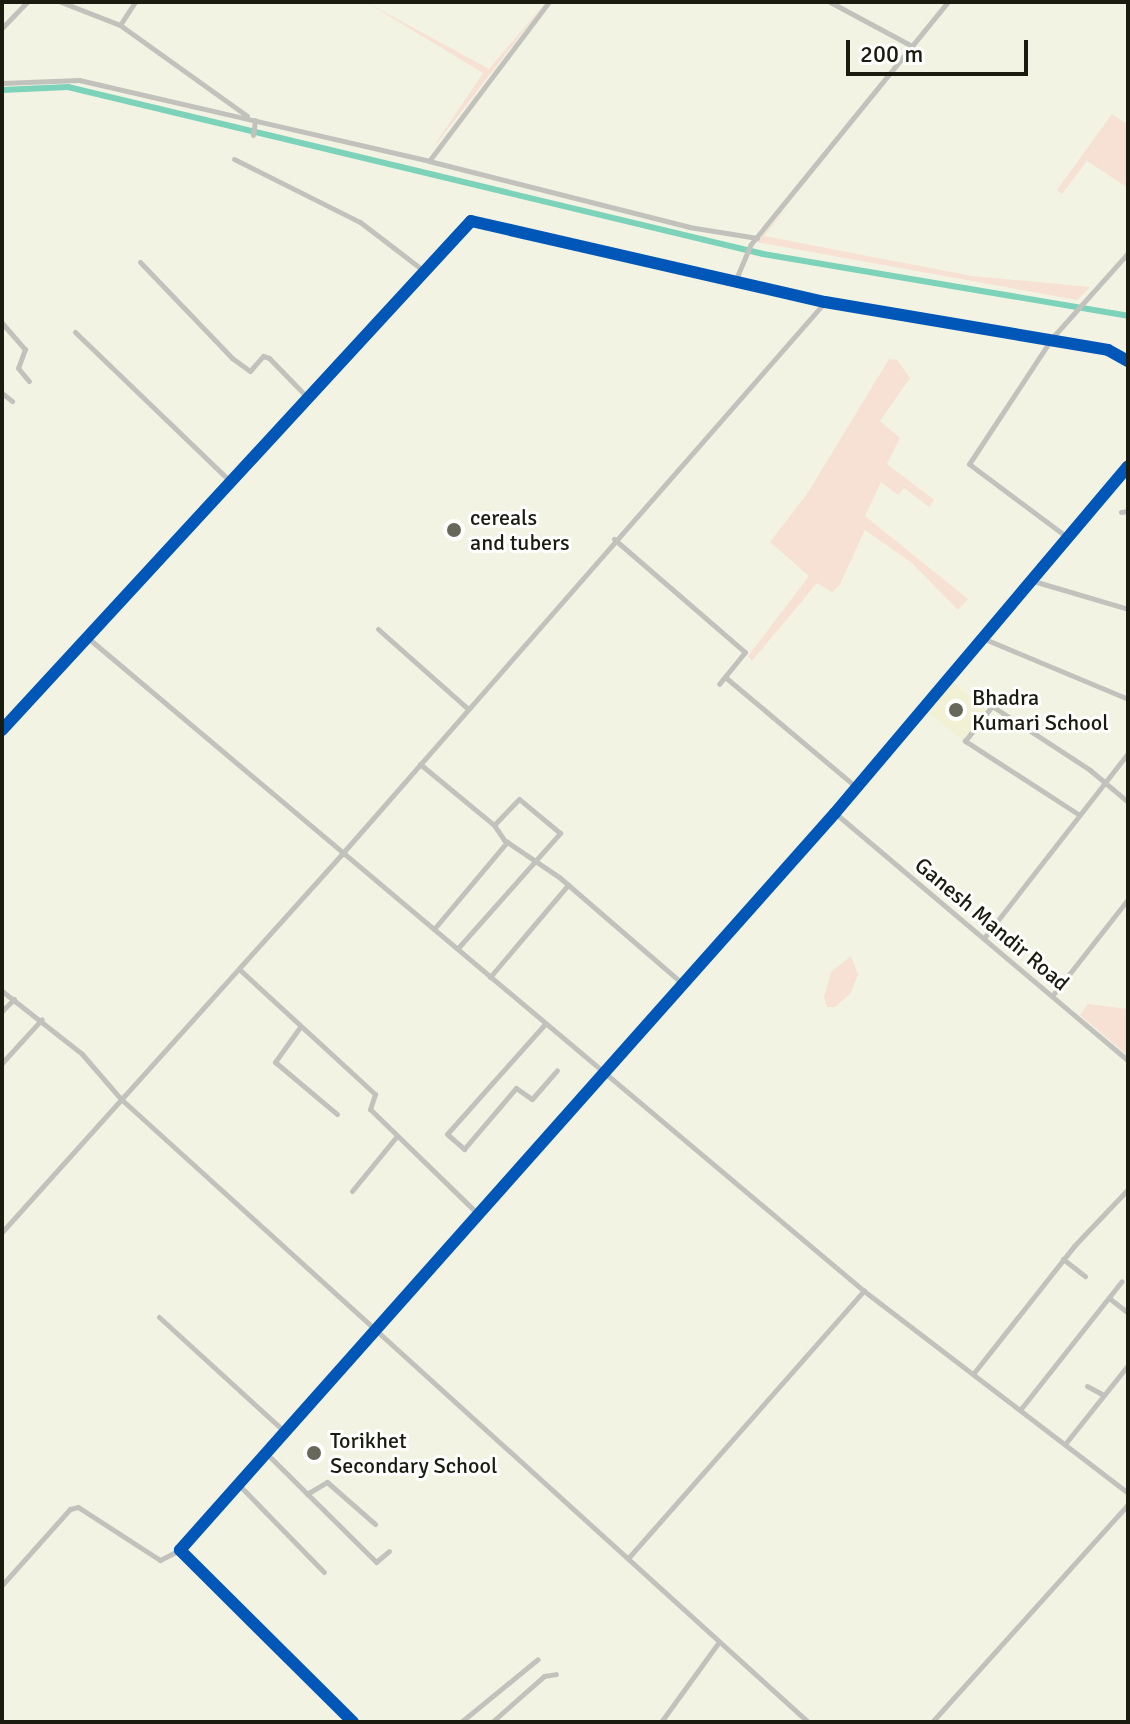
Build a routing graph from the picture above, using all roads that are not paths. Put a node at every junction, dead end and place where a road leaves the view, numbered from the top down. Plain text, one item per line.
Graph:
1 (27, 2) edge
2 (61, 2) edge
3 (135, 2) edge
4 (549, 2) edge
5 (830, 2) edge
6 (948, 2) edge
7 (120, 25) junction
8 (2, 28) edge
9 (912, 46) junction
10 (2, 83) edge
11 (255, 122) junction
12 (253, 135) dead end
13 (234, 159) dead end
14 (429, 161) junction
15 (757, 238) junction
16 (1128, 253) edge
17 (140, 262) dead end
18 (424, 271) junction
19 (736, 279) junction
20 (825, 302) junction
21 (2, 323) edge
22 (75, 332) dead end
23 (1052, 338) junction
24 (1128, 361) edge
25 (29, 381) dead end
26 (2, 393) edge
27 (310, 399) junction
28 (12, 401) dead end
29 (1128, 466) edge
30 (232, 483) junction
31 (1067, 537) junction
32 (614, 539) junction
33 (1030, 580) junction
34 (1128, 609) edge
35 (378, 629) dead end
36 (980, 637) junction
37 (88, 638) junction
38 (725, 677) junction
39 (719, 684) dead end
40 (1128, 699) edge
41 (468, 709) junction
42 (2, 730) edge
43 (1128, 753) edge
44 (420, 764) junction
45 (1103, 781) junction
46 (856, 787) junction
47 (1128, 802) edge
48 (835, 813) junction
49 (1078, 814) junction
50 (494, 825) junction
51 (507, 842) junction
52 (341, 855) junction
53 (536, 863) junction
54 (568, 885) junction
55 (1128, 899) edge
56 (434, 929) junction
57 (984, 938) junction
58 (458, 948) junction
59 (239, 969) junction
60 (490, 977) junction
61 (683, 983) junction
62 (2, 991) edge
63 (1052, 996) junction
64 (14, 999) junction
65 (2, 1011) edge
66 (42, 1019) junction
67 (545, 1024) junction
68 (300, 1027) junction
69 (1128, 1061) edge
70 (2, 1063) edge
71 (557, 1070) dead end
72 (604, 1073) junction
73 (121, 1099) junction
74 (337, 1114) dead end
75 (396, 1137) junction
76 (1128, 1189) edge
77 (352, 1191) dead end
78 (477, 1213) junction
79 (2, 1232) edge
80 (1063, 1259) junction
81 (1085, 1276) dead end
82 (1122, 1281) dead end
83 (864, 1291) junction
84 (1109, 1298) junction
85 (1128, 1313) edge
86 (159, 1317) dead end
87 (375, 1327) junction
88 (1128, 1365) edge
89 (973, 1374) junction
90 (1087, 1386) dead end
91 (1104, 1395) junction
92 (1020, 1410) junction
93 (284, 1431) junction
94 (1065, 1444) junction
95 (266, 1453) junction
96 (238, 1484) junction
97 (1128, 1493) edge
98 (307, 1494) junction
99 (1128, 1504) edge
100 (375, 1524) dead end
101 (180, 1550) junction
102 (389, 1551) dead end
103 (630, 1556) junction
104 (324, 1572) dead end
105 (2, 1585) edge
106 (719, 1641) junction
107 (538, 1659) dead end
108 (556, 1674) dead end
109 (345, 1715) junction
110 (339, 1722) edge
111 (353, 1722) edge
112 (461, 1722) edge
113 (492, 1722) edge
114 (661, 1722) edge
115 (808, 1722) edge
116 (932, 1722) edge

1 - 8 street
2 - 7 street
3 - 7 street
4 - 14 street
5 - 9 street
6 - 9 street
7 - 11 street
9 - 15 street
10 - 11 street
11 - 12 street
11 - 14 street
13 - 18 street
14 - 15 street
15 - 19 street
16 - 23 street
17 - 27 street
18 - 19 street
18 - 27 street
19 - 20 street
20 - 23 street
20 - 32 street
21 - 25 street
22 - 30 street
23 - 24 street
23 - 31 street
26 - 28 street
27 - 30 street
29 - 31 street
30 - 37 street
31 - 33 street
32 - 38 street
32 - 41 street
33 - 34 street
33 - 36 street
35 - 41 street
36 - 40 street
36 - 46 street
37 - 42 street
37 - 52 street
38 - 39 street
38 - 46 street
41 - 44 street
43 - 45 street
44 - 50 street
44 - 52 street
45 - 47 street
45 - 49 street
45 - 49 street
46 - 48 street
48 - 57 street, Ganesh Mandir Road
48 - 61 street
49 - 57 street
50 - 51 street
50 - 53 street
51 - 53 street
51 - 56 street
52 - 56 street
52 - 59 street
53 - 54 street
53 - 58 street
54 - 60 street
54 - 61 street
55 - 63 street
56 - 58 street
57 - 63 street, Ganesh Mandir Road
58 - 60 street
59 - 68 street
59 - 73 street
60 - 67 street
61 - 72 street
62 - 64 street
63 - 69 street, Ganesh Mandir Road
64 - 65 street
64 - 66 street
66 - 70 street
66 - 73 street
67 - 71 street
67 - 72 street
68 - 74 street
68 - 75 street
72 - 78 street
72 - 83 street
73 - 79 street
73 - 87 street
75 - 77 street
75 - 78 street
76 - 80 street
78 - 87 street
80 - 81 street
80 - 89 street
82 - 84 street
83 - 89 street
83 - 103 street
84 - 85 street
84 - 92 street
86 - 93 street
87 - 93 street
87 - 103 street
88 - 91 street
89 - 92 street
90 - 91 street
91 - 94 street
92 - 94 street
93 - 95 street
94 - 97 street
95 - 96 street
95 - 98 street
96 - 101 street
96 - 104 street
98 - 100 street
98 - 102 street
99 - 116 street
101 - 105 street
101 - 109 street
103 - 106 street
106 - 114 street
106 - 115 street
107 - 112 street
108 - 113 street
109 - 110 street
109 - 111 street

